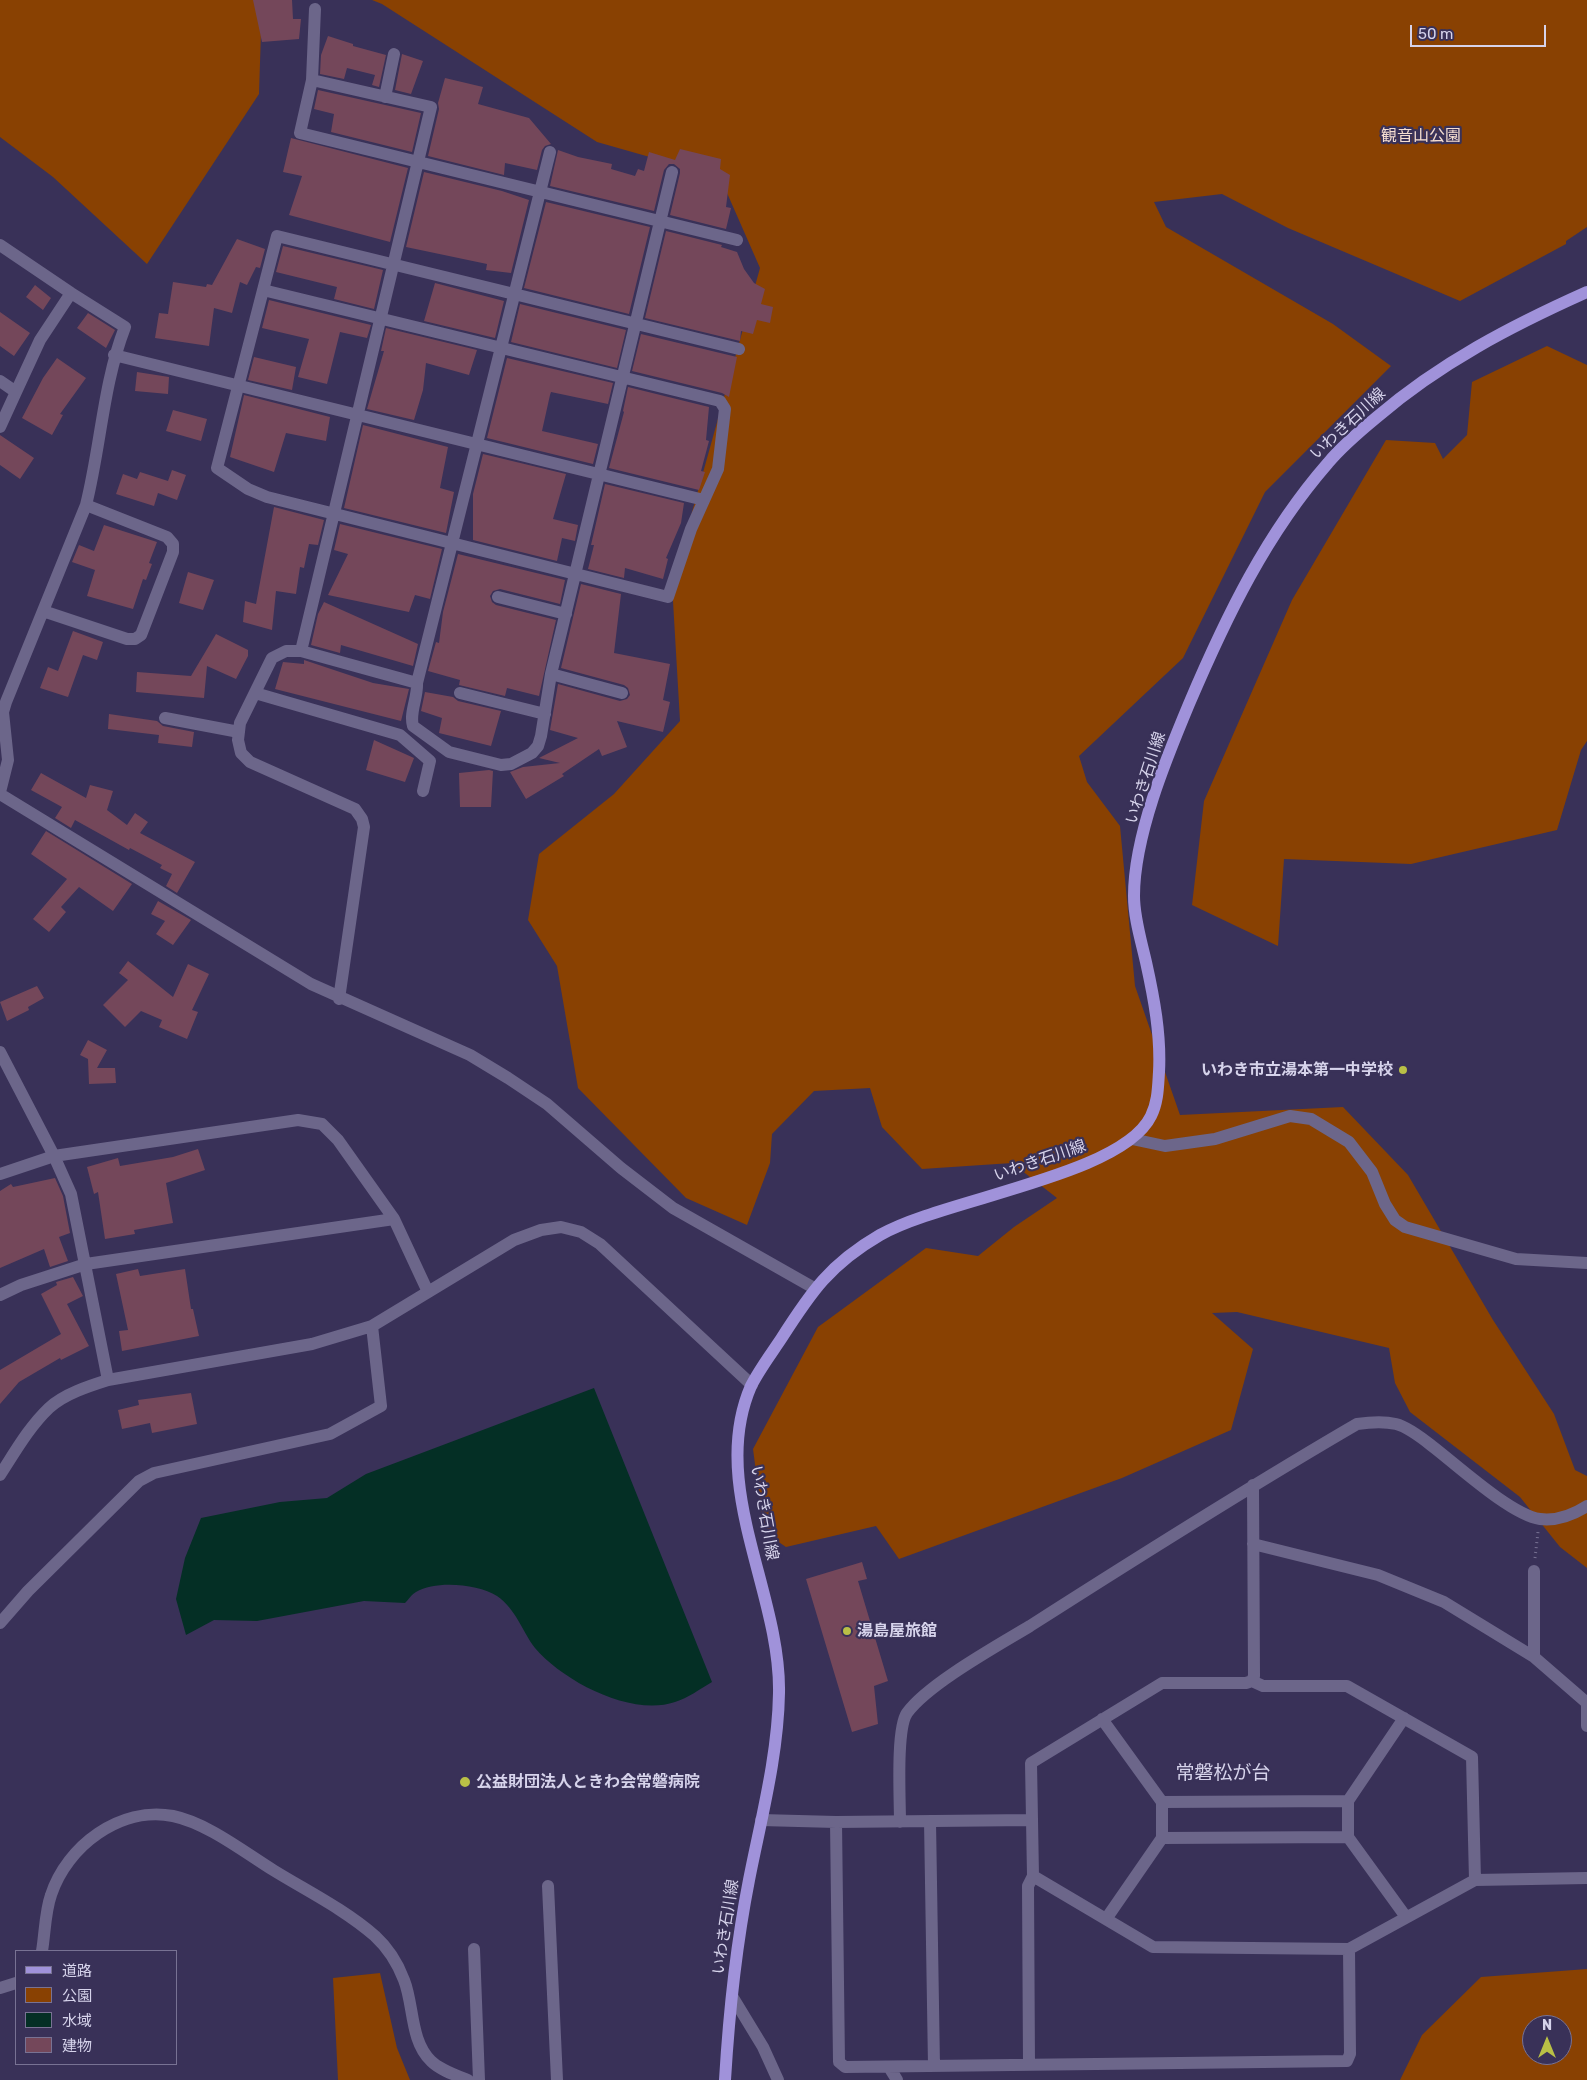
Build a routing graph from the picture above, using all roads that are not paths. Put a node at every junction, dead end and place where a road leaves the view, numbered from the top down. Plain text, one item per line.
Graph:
1 (315, 9) dead end
2 (394, 54) dead end
3 (312, 80) junction
4 (385, 97) junction
5 (550, 152) dead end
6 (418, 162) junction
7 (672, 172) dead end
8 (540, 192) junction
9 (660, 221) junction
10 (737, 240) dead end
11 (0, 246) edge
12 (393, 264) junction
13 (263, 290) junction
14 (1587, 292) edge
15 (71, 293) junction
16 (514, 294) junction
17 (380, 318) junction
18 (636, 324) junction
19 (501, 348) junction
20 (739, 349) dead end
21 (114, 355) junction
22 (622, 377) junction
23 (0, 381) edge
24 (238, 385) junction
25 (16, 392) junction
26 (357, 414) junction
27 (0, 427) edge
28 (477, 444) junction
29 (599, 474) junction
30 (704, 500) junction
31 (86, 504) junction
32 (334, 514) junction
33 (452, 543) junction
34 (575, 574) junction
35 (498, 597) dead end
36 (43, 611) junction
37 (566, 614) junction
38 (300, 651) junction
39 (551, 674) junction
40 (417, 683) junction
41 (255, 692) junction
42 (460, 693) dead end
43 (622, 693) dead end
44 (545, 714) junction
45 (165, 718) dead end
46 (239, 732) junction
47 (423, 791) dead end
48 (0, 793) edge
49 (339, 999) junction
50 (0, 1052) edge
51 (1132, 1139) junction
52 (54, 1156) junction
53 (0, 1174) edge
54 (394, 1219) junction
55 (1587, 1263) edge
56 (86, 1264) junction
57 (814, 1288) junction
58 (428, 1292) junction
59 (0, 1295) edge
60 (372, 1326) junction
61 (108, 1380) junction
62 (752, 1384) junction
63 (2, 1468) edge
64 (1253, 1485) junction
65 (1587, 1506) edge
66 (1253, 1544) junction
67 (1534, 1571) road end
68 (0, 1623) edge
69 (1534, 1657) junction
70 (1252, 1681) junction
71 (1404, 1718) junction
72 (1102, 1719) junction
73 (1587, 1726) edge
74 (1348, 1801) junction
75 (1162, 1802) junction
76 (761, 1820) junction
77 (1031, 1820) junction
78 (930, 1821) junction
79 (836, 1822) junction
80 (900, 1822) junction
81 (1348, 1837) junction
82 (1162, 1838) junction
83 (1033, 1876) junction
84 (1587, 1878) edge
85 (1475, 1880) junction
86 (548, 1886) dead end
87 (1406, 1917) junction
88 (1106, 1919) junction
89 (474, 1949) dead end
90 (1349, 1949) junction
91 (42, 1950) edge
92 (15, 1983) edge
93 (0, 1988) edge
94 (732, 1996) junction
95 (1029, 2065) junction
96 (934, 2066) junction
97 (889, 2067) junction
98 (468, 2080) edge
99 (479, 2080) edge
100 (557, 2080) edge
101 (725, 2080) edge
102 (778, 2080) edge
103 (896, 2080) edge

1 - 3 street
2 - 4 street
3 - 4 street
3 - 6 street
4 - 6 street
5 - 8 street
6 - 8 street
6 - 12 street
7 - 9 street
8 - 9 street
8 - 16 street
9 - 10 street
9 - 18 street
11 - 15 street
12 - 13 street
12 - 16 street
12 - 17 street
13 - 17 street
13 - 24 street
14 - 51 main road, いわき石川線
15 - 21 street
15 - 25 street
16 - 18 street
16 - 19 street
17 - 19 street
17 - 26 street
18 - 20 street
18 - 22 street
19 - 22 street
19 - 28 street
21 - 24 street
21 - 31 street
22 - 29 street
22 - 30 street
23 - 25 street
24 - 26 street
24 - 32 street
25 - 27 street
26 - 28 street
26 - 32 street
28 - 29 street
28 - 33 street
29 - 30 street
29 - 34 street
30 - 34 street
31 - 36 street
31 - 36 street
32 - 33 street
32 - 38 street
33 - 34 street
33 - 40 street
34 - 37 street
35 - 37 street
36 - 48 street
37 - 39 street
38 - 40 street
38 - 41 street
39 - 43 street
39 - 44 street
40 - 44 street
41 - 46 street
41 - 47 street
42 - 44 street
45 - 46 street
46 - 49 street
48 - 49 street
49 - 57 street
50 - 52 street
51 - 55 street
51 - 57 main road, いわき石川線
52 - 53 street
52 - 54 street
52 - 56 street
54 - 56 street
54 - 58 street
56 - 59 street
56 - 61 street
57 - 62 main road, いわき石川線
58 - 60 street
58 - 62 street
60 - 61 street
60 - 68 street
61 - 63 street
62 - 76 main road, いわき石川線
64 - 65 street
64 - 66 street
64 - 80 street
66 - 69 street
66 - 70 street
67 - 69 street
69 - 73 street
70 - 71 street
70 - 72 street
71 - 74 street
71 - 85 street
72 - 75 street
72 - 77 street
74 - 75 street
74 - 81 street
75 - 82 street
76 - 79 street
76 - 94 main road, いわき石川線
77 - 78 street
77 - 83 street
78 - 80 street
78 - 96 street
79 - 80 street
79 - 97 street
81 - 82 street
81 - 87 street
82 - 88 street
83 - 88 street
83 - 95 street
84 - 85 street
85 - 87 street
86 - 100 street
87 - 90 street
88 - 90 street
89 - 99 street
90 - 95 street
91 - 98 street
92 - 93 street
94 - 101 main road, いわき石川線
94 - 102 street
95 - 96 street
96 - 97 street
97 - 103 street

